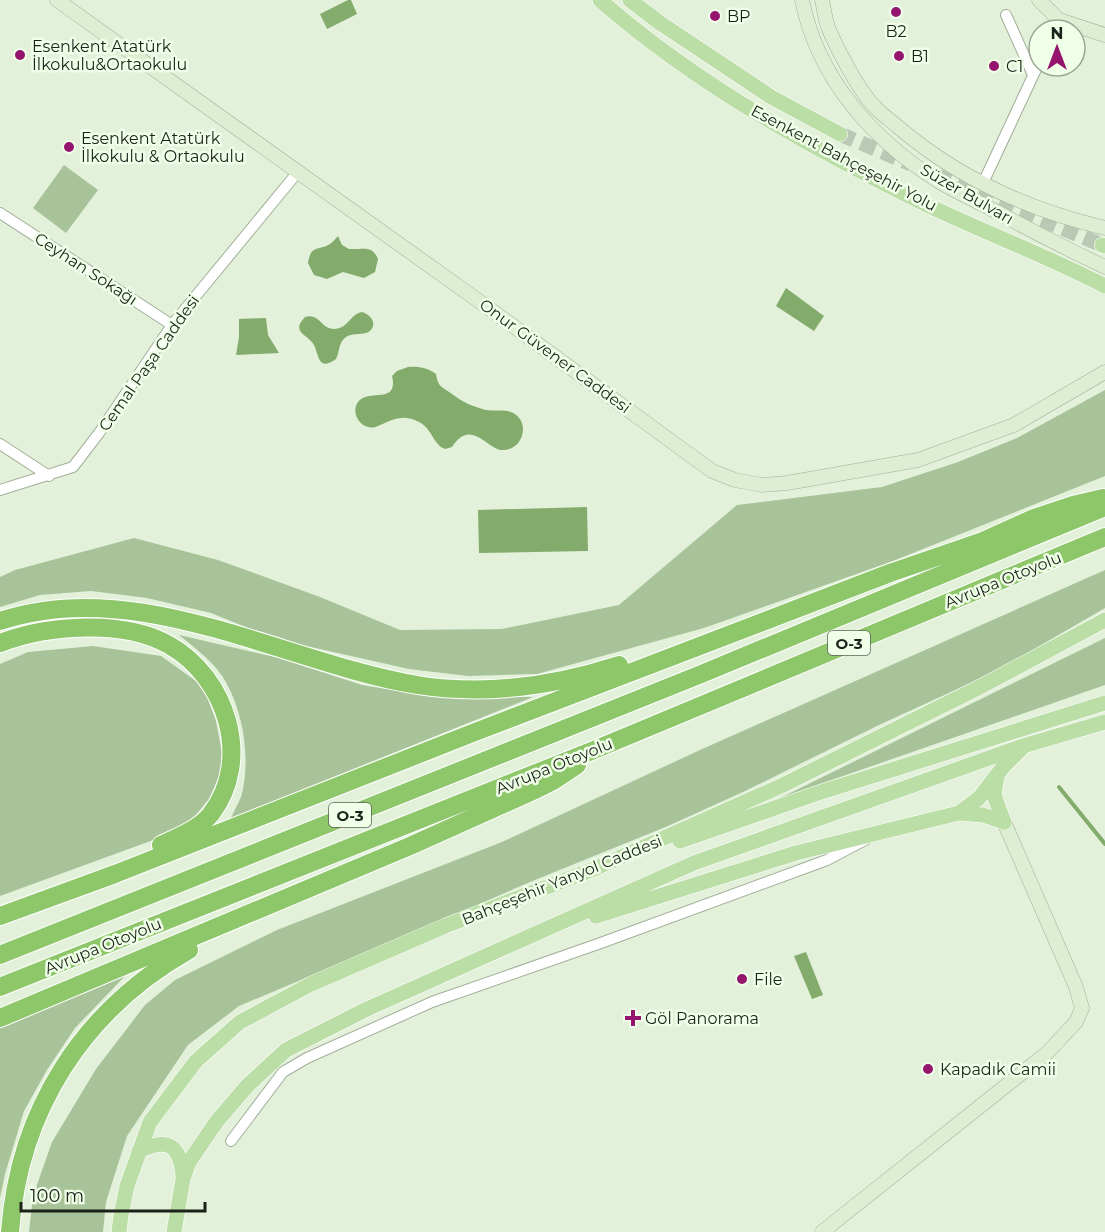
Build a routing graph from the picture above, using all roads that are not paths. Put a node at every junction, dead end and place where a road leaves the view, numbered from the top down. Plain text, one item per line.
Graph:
1 (57, 0) edge
2 (600, 0) edge
3 (630, 0) edge
4 (802, 0) edge
5 (822, 0) edge
6 (1039, 0) edge
7 (1006, 15) dead end
8 (1052, 18) edge
9 (1087, 31) edge
10 (1105, 35) edge
11 (1027, 62) edge
12 (1032, 78) edge
13 (840, 134) tunnel mouth
14 (297, 172) junction
15 (983, 183) junction
16 (0, 213) edge
17 (1105, 228) edge
18 (1105, 267) edge
19 (1105, 286) edge
20 (172, 325) junction
21 (1105, 372) edge
22 (0, 444) edge
23 (49, 476) junction
24 (0, 490) edge
25 (1105, 498) edge
26 (1105, 507) edge
27 (1105, 537) edge
28 (1105, 620) edge
29 (0, 621) edge
30 (0, 643) edge
31 (686, 652) junction
32 (1105, 702) edge
33 (1105, 722) edge
34 (1023, 746) junction
35 (594, 750) junction
36 (998, 776) junction
37 (959, 813) junction
38 (1004, 822) junction
39 (878, 833) junction
40 (594, 869) junction
41 (328, 879) junction
42 (88, 883) junction
43 (0, 916) edge
44 (532, 937) junction
45 (0, 955) edge
46 (0, 987) edge
47 (0, 1018) edge
48 (231, 1141) dead end
49 (139, 1151) junction
50 (183, 1179) junction
51 (10, 1232) edge
52 (120, 1232) edge
53 (174, 1232) edge
54 (822, 1232) edge

1 - 14 main road, Onur Güvener Caddesi
2 - 19 main road, Esenkent Bahçeşehir Yolu
3 - 13 main road, Esenkent Bahçeşehir Yolu
4 - 18 main road, Süzer Bulvarı
5 - 15 main road, Süzer Bulvarı
6 - 8 main road
7 - 11 street
9 - 10 main road
12 - 15 street
14 - 20 street, Cemal Paşa Caddesi
14 - 21 main road, Onur Güvener Caddesi
15 - 17 main road, Süzer Bulvarı
16 - 20 street, Ceyhan Sokağı
20 - 23 street, Cemal Paşa Caddesi
22 - 23 street
23 - 24 street, Cemal Paşa Caddesi
25 - 31 highway
26 - 45 highway, Avrupa Otoyolu / O-3
27 - 35 highway, Avrupa Otoyolu / O-3
28 - 40 main road, Bahçeşehir Yanyol Caddesi
29 - 31 highway
30 - 42 highway
31 - 42 highway
32 - 40 main road
33 - 34 main road
34 - 36 main road
34 - 44 main road
35 - 41 highway
35 - 46 highway, Avrupa Otoyolu / O-3
36 - 37 main road
36 - 38 main road
37 - 38 main road
37 - 39 main road
38 - 54 main road
39 - 44 main road
39 - 48 street
40 - 49 main road, Bahçeşehir Yanyol Caddesi
41 - 47 highway
41 - 51 highway
42 - 43 highway
44 - 50 main road
49 - 50 main road
49 - 52 main road, Bahçeşehir Yanyol Caddesi
50 - 53 main road

